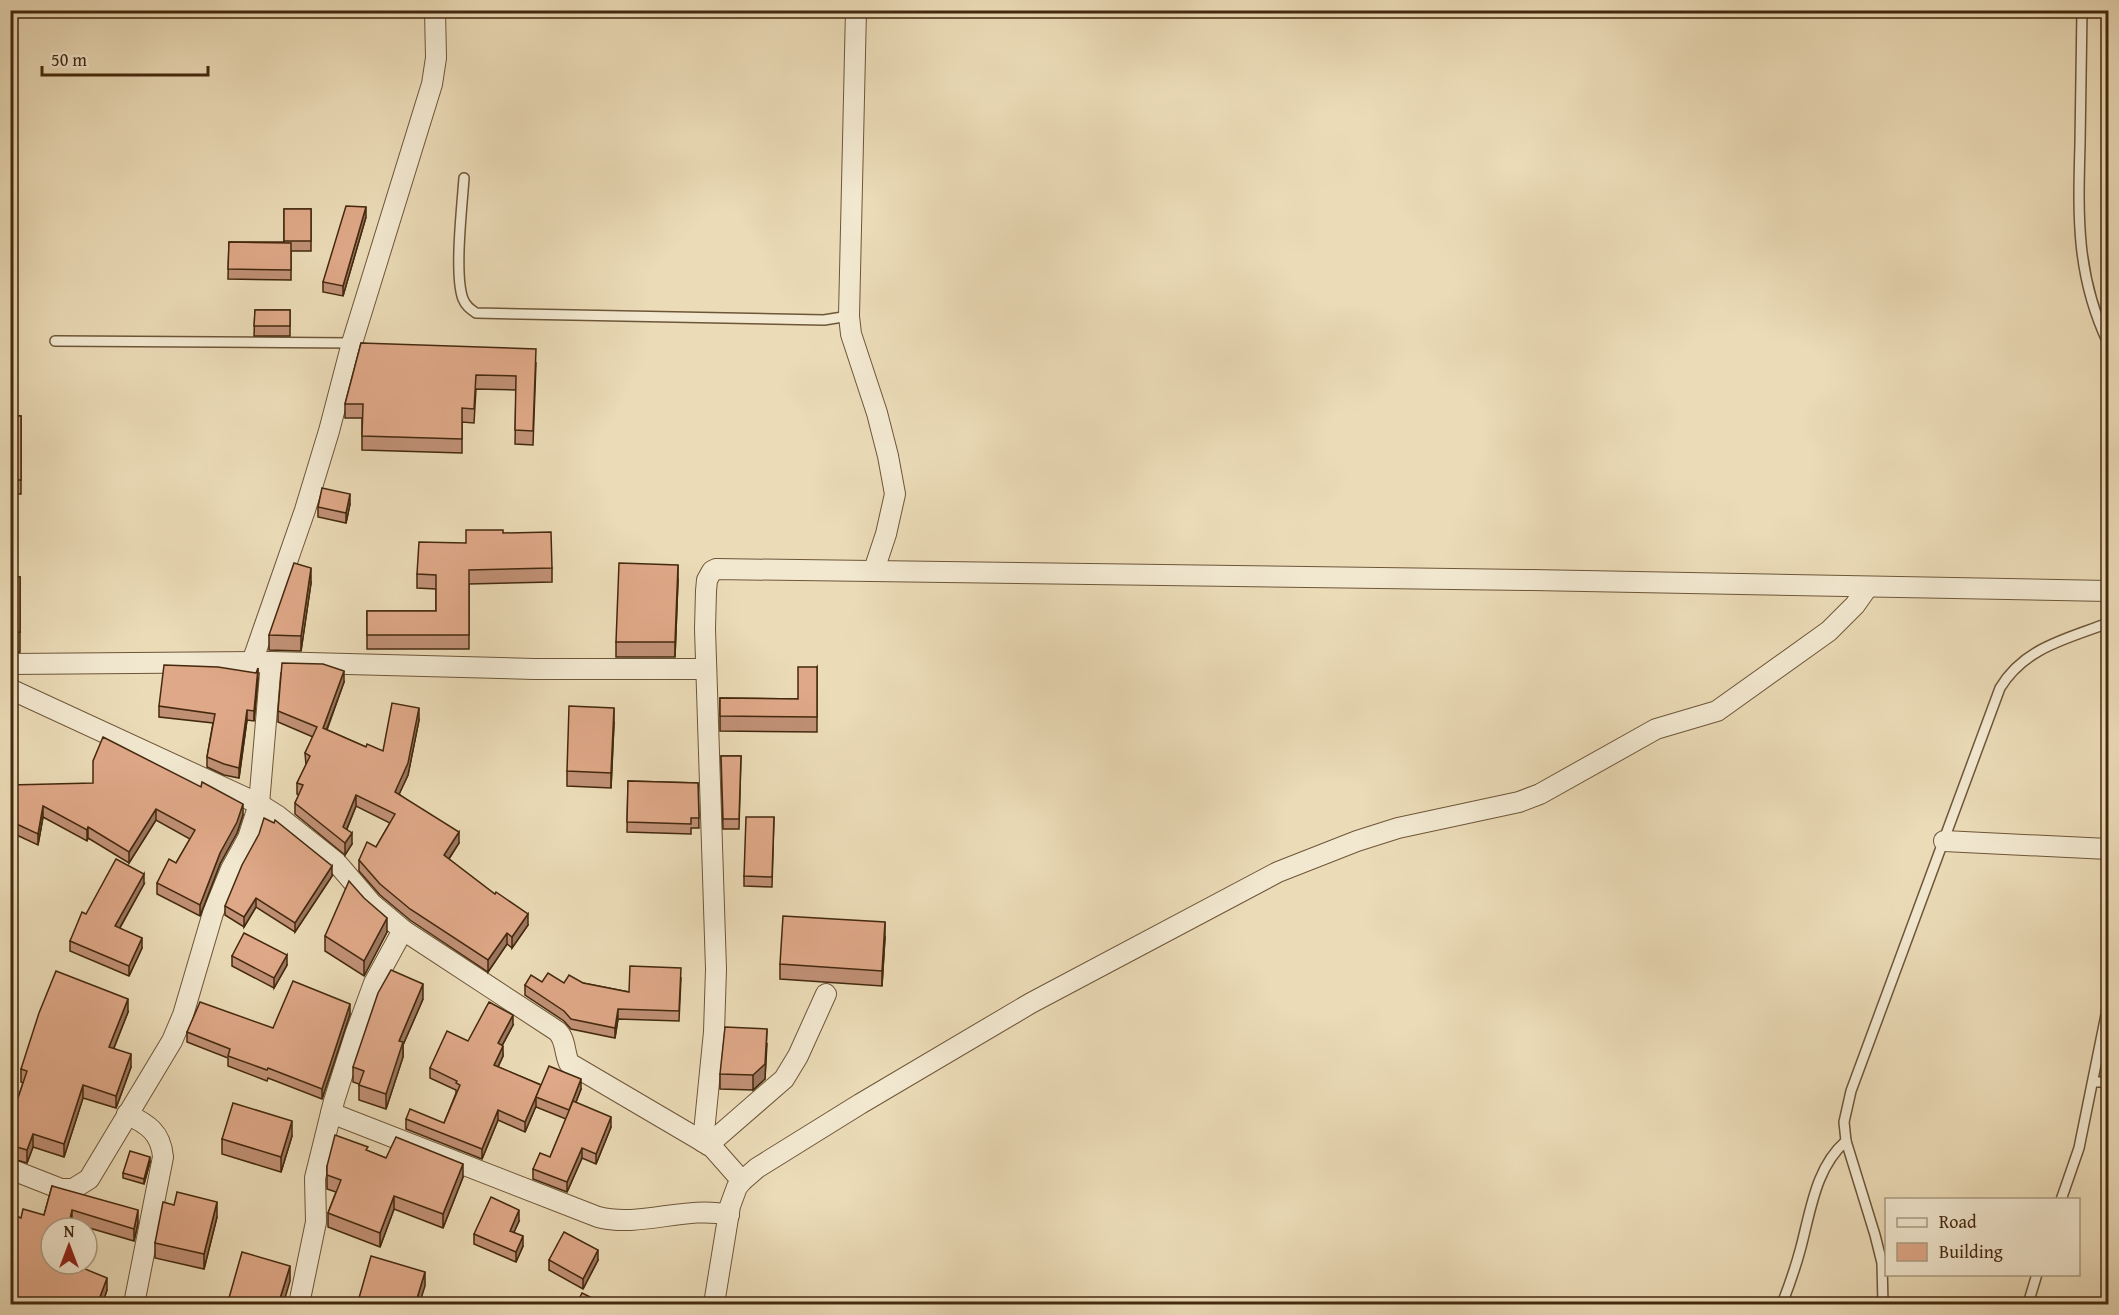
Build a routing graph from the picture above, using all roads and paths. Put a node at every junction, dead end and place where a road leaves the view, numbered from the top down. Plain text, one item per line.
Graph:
1 (435, 10) edge
2 (856, 10) edge
3 (2082, 10) edge
4 (464, 178) dead end
5 (849, 316) junction
6 (55, 341) dead end
7 (352, 343) junction
8 (2109, 343) edge
9 (874, 570) junction
10 (1867, 588) junction
11 (2109, 591) edge
12 (2109, 623) edge
13 (261, 662) junction
14 (10, 664) edge
15 (705, 669) junction
16 (10, 689) edge
17 (259, 804) junction
18 (1944, 841) junction
19 (2109, 849) edge
20 (403, 930) junction
21 (825, 993) dead end
22 (2109, 1005) edge
23 (2092, 1082) junction
24 (2109, 1082) edge
25 (332, 1113) junction
26 (126, 1114) junction
27 (1846, 1140) junction
28 (705, 1143) junction
29 (10, 1169) edge
30 (742, 1180) junction
31 (2062, 1198) edge
32 (729, 1215) junction
33 (2037, 1276) edge
34 (134, 1305) edge
35 (299, 1305) edge
36 (714, 1305) edge
37 (1782, 1305) edge
38 (1883, 1305) edge
39 (2028, 1305) edge

1 - 7 street
2 - 5 street
3 - 8 lane
4 - 5 lane
5 - 9 street
6 - 7 lane
7 - 13 street
9 - 10 street
9 - 15 street
10 - 11 street
10 - 30 street
12 - 18 lane
13 - 14 street
13 - 15 street
13 - 17 street
15 - 28 street
16 - 17 street
17 - 20 street
17 - 26 street
18 - 19 street
18 - 27 lane
20 - 25 street
20 - 28 street
21 - 28 street
22 - 23 lane
23 - 24 lane
23 - 31 lane
25 - 32 street
25 - 35 street
26 - 29 street
26 - 34 street
27 - 37 lane
27 - 38 lane
28 - 30 street
30 - 32 street
32 - 36 street
33 - 39 lane

